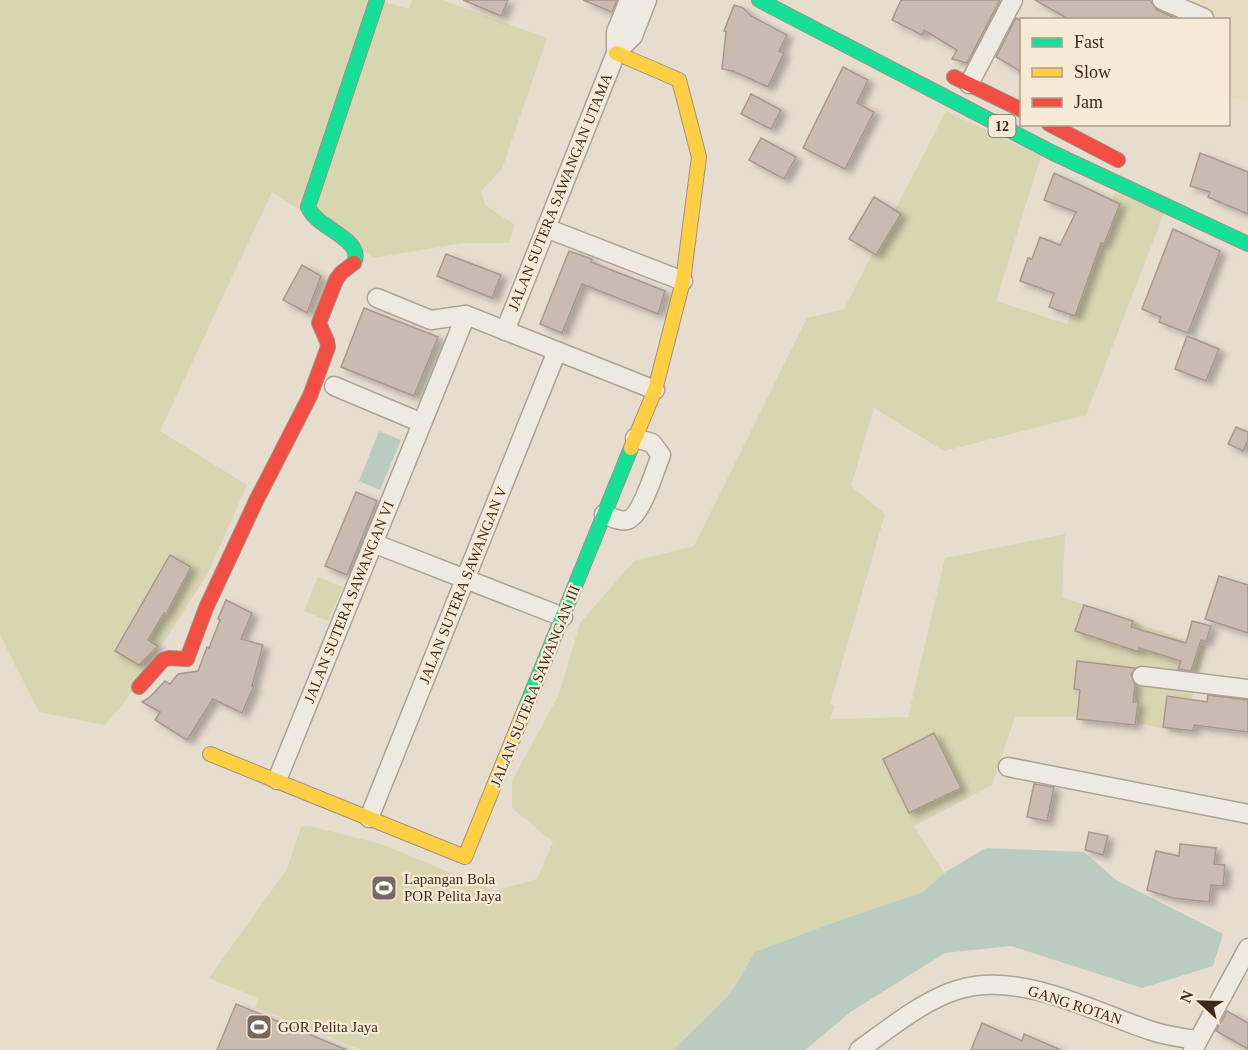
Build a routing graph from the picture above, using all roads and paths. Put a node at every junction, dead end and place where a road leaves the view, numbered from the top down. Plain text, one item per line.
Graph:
1 (376, 0) edge
2 (629, 0) edge
3 (647, 0) edge
4 (759, 0) edge
5 (1013, 0) edge
6 (1162, 0) edge
7 (1204, 18) dead end
8 (616, 53) junction
9 (940, 69) dead end
10 (969, 84) junction
11 (1020, 109) edge
12 (1053, 126) edge
13 (1064, 132) junction
14 (1053, 153) junction
15 (1134, 168) dead end
16 (546, 228) junction
17 (1248, 244) edge
18 (683, 281) junction
19 (376, 298) dead end
20 (466, 315) junction
21 (505, 331) junction
22 (557, 351) junction
23 (334, 386) dead end
24 (655, 390) junction
25 (422, 423) junction
26 (635, 438) junction
27 (604, 514) junction
28 (373, 543) junction
29 (465, 579) junction
30 (562, 617) junction
31 (1142, 676) dead end
32 (139, 687) dead end
33 (1248, 689) edge
34 (210, 754) dead end
35 (1008, 767) dead end
36 (277, 780) junction
37 (1248, 814) edge
38 (369, 818) junction
39 (1248, 948) edge
40 (1195, 1045) edge
41 (859, 1050) edge

1 - 32 main road
2 - 8 street
3 - 8 street
4 - 14 main road, 12
5 - 10 street
6 - 7 street
8 - 16 street, JALAN SUTERA SAWANGAN UTAMA
8 - 18 main road, JALAN SUTERA SAWANGAN III
9 - 10 main road, 12
10 - 11 main road, 12
12 - 13 main road
13 - 14 main road
13 - 15 main road
14 - 17 main road, 12
16 - 18 street
16 - 21 street, JALAN SUTERA SAWANGAN UTAMA
18 - 24 main road, JALAN SUTERA SAWANGAN III
19 - 20 street
20 - 21 street
20 - 25 street, JALAN SUTERA SAWANGAN VI
21 - 22 street
22 - 24 street
22 - 29 street, JALAN SUTERA SAWANGAN V
23 - 25 street
24 - 26 main road, JALAN SUTERA SAWANGAN III
25 - 28 street, JALAN SUTERA SAWANGAN VI
26 - 27 main road, JALAN SUTERA SAWANGAN III
26 - 27 street
27 - 30 main road, JALAN SUTERA SAWANGAN III
28 - 29 street
28 - 36 street, JALAN SUTERA SAWANGAN VI
29 - 30 street
29 - 38 street, JALAN SUTERA SAWANGAN V
30 - 38 main road, JALAN SUTERA SAWANGAN III
31 - 33 street
34 - 36 main road
35 - 37 street
36 - 38 main road
39 - 40 street, GANG ROTAN
40 - 41 street, GANG ROTAN

